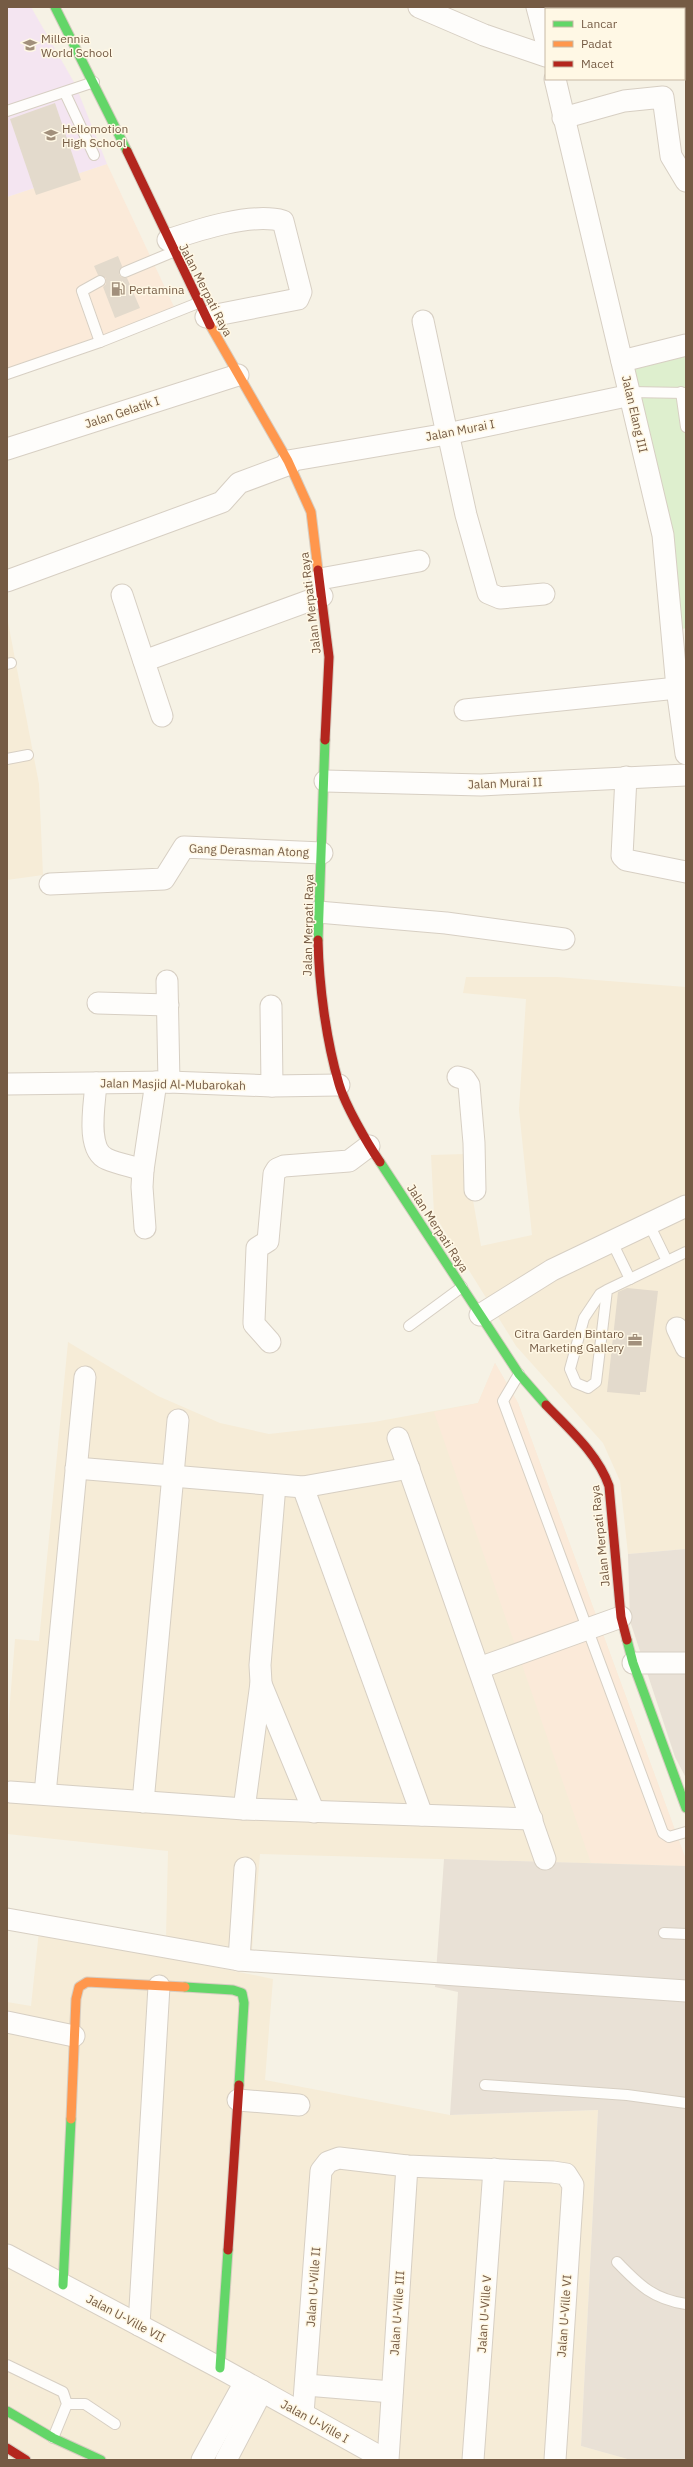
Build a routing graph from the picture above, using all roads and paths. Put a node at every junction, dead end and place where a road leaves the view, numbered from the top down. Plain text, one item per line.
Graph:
1 (55, 7) edge
2 (537, 7) edge
3 (423, 8) edge
4 (545, 37) edge
5 (545, 56) edge
6 (555, 80) edge
7 (94, 82) junction
8 (65, 93) junction
9 (7, 111) edge
10 (562, 118) junction
11 (94, 155) dead end
12 (686, 181) edge
13 (170, 246) junction
14 (125, 272) dead end
15 (100, 281) dead end
16 (202, 310) junction
17 (423, 322) dead end
18 (100, 342) junction
19 (686, 345) edge
20 (622, 361) junction
21 (7, 374) edge
22 (238, 375) junction
23 (630, 393) junction
24 (683, 393) edge
25 (686, 427) edge
26 (447, 433) junction
27 (7, 449) edge
28 (289, 463) junction
29 (419, 560) dead end
30 (7, 582) edge
31 (321, 588) junction
32 (544, 594) dead end
33 (122, 595) dead end
34 (144, 661) junction
35 (677, 688) junction
36 (465, 710) dead end
37 (683, 710) edge
38 (162, 716) dead end
39 (686, 754) edge
40 (28, 755) dead end
41 (7, 760) edge
42 (686, 775) edge
43 (626, 777) junction
44 (325, 781) junction
45 (322, 853) junction
46 (686, 872) edge
47 (50, 884) dead end
48 (318, 912) junction
49 (564, 939) dead end
50 (167, 981) dead end
51 (98, 1003) dead end
52 (168, 1005) junction
53 (271, 1006) dead end
54 (458, 1077) dead end
55 (162, 1082) junction
56 (96, 1083) junction
57 (7, 1084) edge
58 (340, 1085) junction
59 (272, 1086) junction
60 (369, 1146) junction
61 (143, 1170) junction
62 (475, 1190) dead end
63 (686, 1206) edge
64 (649, 1224) junction
65 (145, 1228) dead end
66 (612, 1242) junction
67 (686, 1252) edge
68 (667, 1261) junction
69 (630, 1279) junction
70 (462, 1287) junction
71 (608, 1290) junction
72 (480, 1315) junction
73 (409, 1326) dead end
74 (677, 1328) dead end
75 (270, 1342) dead end
76 (686, 1347) edge
77 (519, 1374) junction
78 (85, 1377) dead end
79 (178, 1420) dead end
80 (398, 1438) dead end
81 (76, 1468) junction
82 (409, 1468) junction
83 (173, 1476) junction
84 (275, 1484) junction
85 (303, 1487) junction
86 (621, 1617) junction
87 (589, 1629) junction
88 (633, 1663) junction
89 (686, 1663) edge
90 (479, 1668) junction
91 (261, 1683) junction
92 (668, 1763) junction
93 (680, 1764) dead end
94 (10, 1792) dead end
95 (45, 1794) junction
96 (143, 1802) junction
97 (686, 1808) edge
98 (244, 1810) junction
99 (314, 1812) junction
100 (422, 1815) junction
101 (532, 1819) junction
102 (686, 1832) edge
103 (545, 1859) dead end
104 (245, 1868) dead end
105 (7, 1919) edge
106 (664, 1933) dead end
107 (686, 1934) edge
108 (239, 1960) junction
109 (158, 1986) junction
110 (686, 1991) edge
111 (7, 2022) edge
112 (74, 2036) junction
113 (485, 2085) dead end
114 (238, 2100) junction
115 (686, 2102) edge
116 (299, 2105) dead end
117 (407, 2166) junction
118 (494, 2169) junction
119 (7, 2255) edge
120 (617, 2262) dead end
121 (63, 2285) junction
122 (686, 2304) edge
123 (140, 2325) junction
124 (7, 2365) edge
125 (220, 2368) junction
126 (306, 2385) junction
127 (254, 2387) junction
128 (392, 2392) junction
129 (67, 2404) junction
130 (7, 2411) edge
131 (304, 2414) junction
132 (115, 2424) dead end
133 (53, 2438) junction
134 (7, 2448) edge
135 (26, 2460) edge
136 (101, 2460) edge
137 (202, 2460) edge
138 (226, 2460) edge
139 (387, 2460) edge
140 (473, 2460) edge
141 (555, 2460) edge

1 - 7 main road, Jalan Merpati Raya
2 - 4 street
3 - 5 street
6 - 10 street, Jalan Elang III
7 - 8 lane
7 - 13 main road, Jalan Merpati Raya
8 - 9 lane
8 - 11 lane
10 - 12 street
10 - 20 street, Jalan Elang III
13 - 14 lane
13 - 16 main road, Jalan Merpati Raya
13 - 16 street
15 - 18 lane
16 - 18 lane
16 - 22 main road, Jalan Merpati Raya
17 - 26 street
18 - 21 lane
19 - 20 street
20 - 23 street, Jalan Elang III
22 - 27 street, Jalan Gelatik I
22 - 28 main road, Jalan Merpati Raya
23 - 24 lane
23 - 26 street, Jalan Murai I
23 - 35 street, Jalan Elang III
24 - 25 lane
26 - 28 street, Jalan Murai I
26 - 32 street
28 - 30 street, Jalan Murai I
28 - 31 main road, Jalan Merpati Raya
29 - 31 street
31 - 34 street
31 - 44 main road, Jalan Merpati Raya
33 - 34 street
34 - 38 street
35 - 36 street
35 - 37 street, Jalan Elang III
37 - 39 street, Jalan Elang III
40 - 41 lane
42 - 43 street, Jalan Murai II
43 - 44 street, Jalan Murai II
43 - 46 street
44 - 45 main road, Jalan Merpati Raya
45 - 47 street, Gang Derasman Atong
45 - 48 main road, Jalan Merpati Raya
48 - 49 street
48 - 58 main road, Jalan Merpati Raya
50 - 52 street
51 - 52 street
52 - 55 street
53 - 59 street
54 - 62 street
55 - 56 street, Jalan Masjid Al-Mubarokah
55 - 59 street, Jalan Masjid Al-Mubarokah
55 - 61 street
56 - 57 street, Jalan Masjid Al-Mubarokah
56 - 61 street
58 - 59 street, Jalan Masjid Al-Mubarokah
58 - 60 main road, Jalan Merpati Raya
60 - 70 main road, Jalan Merpati Raya
60 - 75 street
61 - 65 street
63 - 64 street
64 - 66 street
64 - 68 lane
66 - 69 lane
66 - 72 street
67 - 68 lane
68 - 69 lane
69 - 71 lane
70 - 72 main road, Jalan Merpati Raya
70 - 73 lane
71 - 71 lane
72 - 77 main road, Jalan Merpati Raya
74 - 76 street
77 - 86 main road, Jalan Merpati Raya
77 - 87 lane
78 - 81 street
79 - 83 street
80 - 82 street
81 - 83 street
81 - 95 street
82 - 85 street
82 - 90 street
83 - 84 street
83 - 96 street
84 - 85 street
84 - 91 street
85 - 100 street
86 - 87 street
86 - 88 main road, Jalan Merpati Raya
87 - 90 street
87 - 102 lane
88 - 89 street
88 - 92 main road, Jalan Merpati Raya
90 - 101 street
91 - 98 street
91 - 99 street
92 - 93 main road
92 - 97 main road, Jalan Merpati Raya
94 - 95 street
95 - 96 street
96 - 98 street
98 - 99 street
99 - 100 street
100 - 101 street
101 - 103 street
104 - 108 street
105 - 108 street
106 - 107 lane
108 - 110 street
109 - 112 main road
109 - 114 main road
109 - 123 street
111 - 112 street
112 - 121 main road
113 - 115 lane
114 - 116 street
114 - 125 main road
117 - 118 street
117 - 126 street, Jalan U-Ville II
117 - 128 street, Jalan U-Ville III
118 - 140 street, Jalan U-Ville V
118 - 141 street, Jalan U-Ville VI
119 - 121 street, Jalan U-Ville VII
120 - 122 lane
121 - 123 street, Jalan U-Ville VII
123 - 125 street, Jalan U-Ville VII
124 - 129 lane
125 - 127 street, Jalan U-Ville VII
126 - 128 street
126 - 131 street, Jalan U-Ville II
127 - 131 street, Jalan U-Ville I
127 - 137 street
127 - 138 street
128 - 139 street, Jalan U-Ville III
129 - 132 lane
129 - 133 lane
130 - 133 main road
131 - 139 street, Jalan U-Ville I
133 - 136 main road
134 - 135 main road

